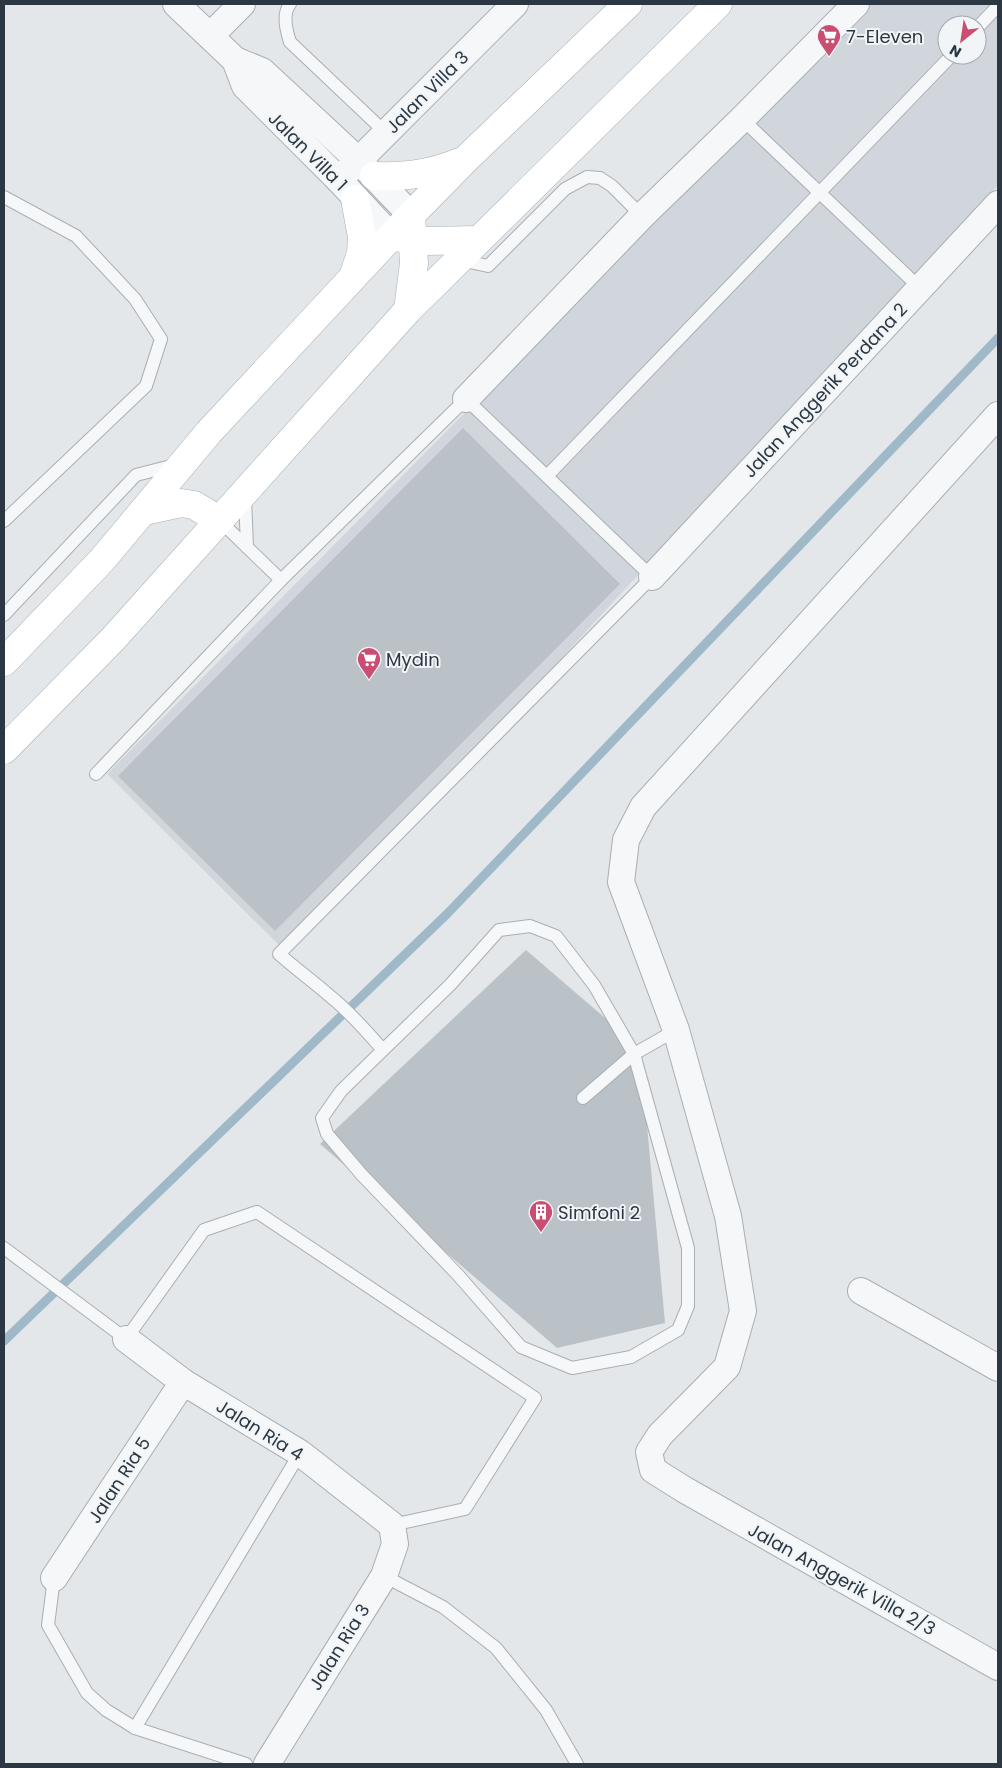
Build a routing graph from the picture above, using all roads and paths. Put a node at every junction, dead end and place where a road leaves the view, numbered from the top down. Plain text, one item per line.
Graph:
1 (176, 4) edge
2 (242, 4) edge
3 (290, 4) edge
4 (515, 4) edge
5 (628, 4) edge
6 (718, 4) edge
7 (856, 4) edge
8 (998, 6) edge
9 (987, 18) edge
10 (210, 36) junction
11 (235, 60) junction
12 (942, 65) edge
13 (742, 119) junction
14 (386, 133) junction
15 (466, 159) junction
16 (366, 168) junction
17 (347, 190) junction
18 (820, 192) junction
19 (4, 197) edge
20 (998, 204) edge
21 (642, 216) junction
22 (405, 231) junction
23 (478, 240) junction
24 (458, 259) junction
25 (354, 276) junction
26 (920, 288) junction
27 (408, 310) junction
28 (466, 399) junction
29 (998, 415) edge
30 (185, 463) junction
31 (547, 476) junction
32 (245, 489) junction
33 (144, 511) junction
34 (218, 520) junction
35 (4, 521) edge
36 (247, 546) junction
37 (652, 576) junction
38 (281, 580) junction
39 (4, 615) edge
40 (4, 662) edge
41 (4, 750) edge
42 (96, 774) dead end
43 (676, 1030) junction
44 (383, 1050) junction
45 (634, 1054) junction
46 (583, 1098) dead end
47 (4, 1248) edge
48 (861, 1291) dead end
49 (126, 1339) junction
50 (998, 1368) edge
51 (183, 1382) junction
52 (300, 1453) junction
53 (392, 1525) junction
54 (384, 1576) junction
55 (54, 1578) joint
56 (998, 1668) edge
57 (136, 1728) junction
58 (246, 1764) edge
59 (267, 1764) edge
60 (577, 1764) edge

1 - 10 street, Jalan Villa 1
2 - 10 street
3 - 14 lane
4 - 14 street, Jalan Villa 3
5 - 15 street
6 - 23 street
7 - 13 street
8 - 9 lane
10 - 11 street, Jalan Villa 1
11 - 16 street, Jalan Villa 1
11 - 17 street, Jalan Villa 1
12 - 18 lane
13 - 18 lane
13 - 21 street
14 - 16 street, Jalan Villa 3
15 - 16 street
15 - 22 street
16 - 17 street, Jalan Villa 3
16 - 22 street, Jalan Villa 1
17 - 22 street, Jalan Villa 1
17 - 25 street
18 - 26 lane
18 - 31 lane
19 - 35 lane
20 - 26 street, Jalan Anggerik Perdana 2
21 - 24 lane
21 - 28 street
22 - 23 street
22 - 25 street
22 - 27 street
23 - 24 street
24 - 27 street
25 - 30 street
26 - 37 street, Jalan Anggerik Perdana 2
27 - 32 street
28 - 31 lane
28 - 38 lane
29 - 43 street
30 - 33 street
30 - 39 lane
31 - 37 lane
32 - 34 street
32 - 36 lane
33 - 34 street
33 - 40 street
34 - 36 lane
34 - 41 street
36 - 38 lane
37 - 44 lane
38 - 42 lane
43 - 45 lane
43 - 56 street, Jalan Anggerik Villa 2/3
44 - 45 lane
44 - 45 lane
45 - 46 lane
47 - 49 lane
48 - 50 street
49 - 51 street, Jalan Ria 4
49 - 53 lane
51 - 52 street, Jalan Ria 4
51 - 55 street, Jalan Ria 5
52 - 53 street, Jalan Ria 4
52 - 57 lane
53 - 54 street, Jalan Ria 3
54 - 59 street, Jalan Ria 3
54 - 60 lane
55 - 57 lane
57 - 58 lane

